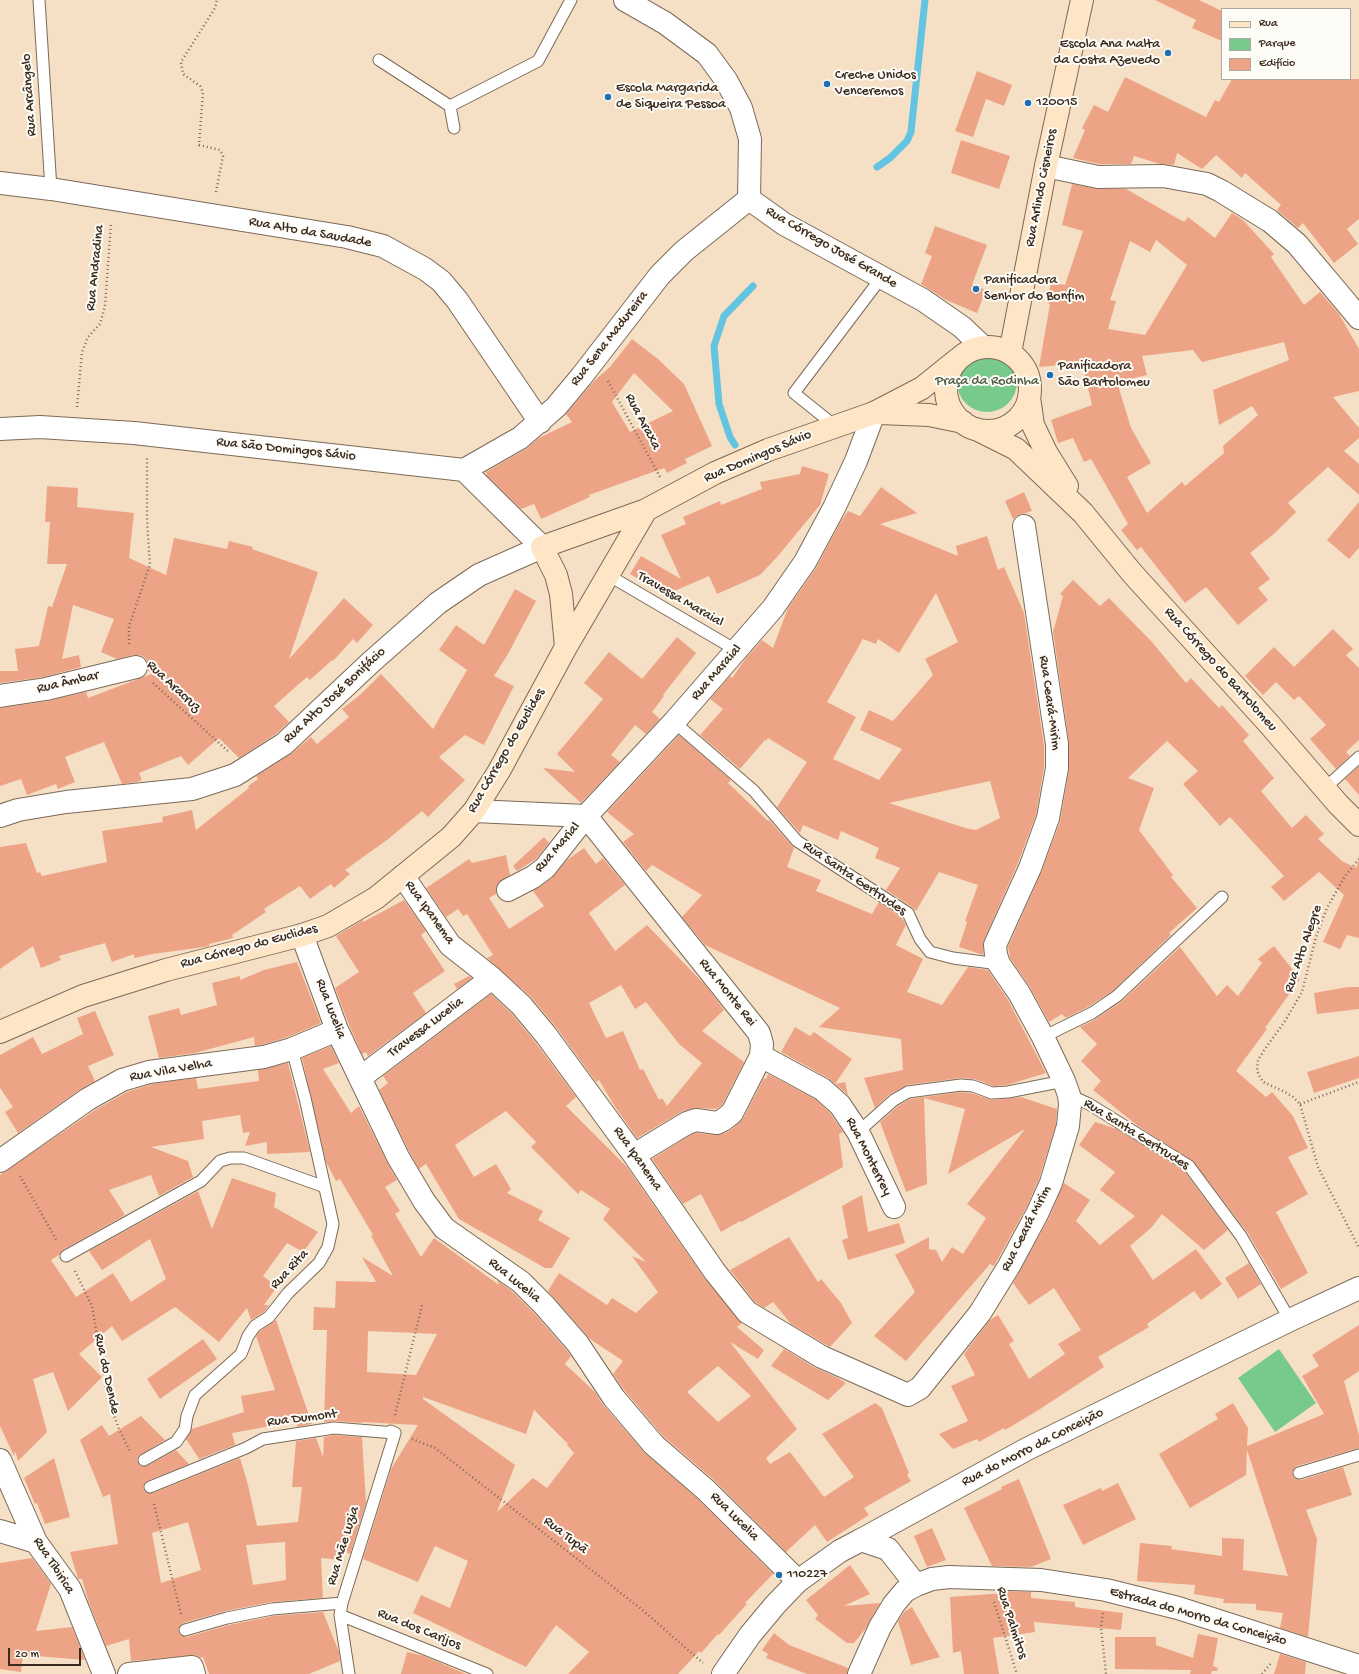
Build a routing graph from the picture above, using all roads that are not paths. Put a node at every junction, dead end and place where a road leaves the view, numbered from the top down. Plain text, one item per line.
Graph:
1 (39, 0) edge
2 (571, 0) edge
3 (625, 0) edge
4 (1082, 0) edge
5 (379, 60) dead end
6 (450, 106) junction
7 (454, 128) dead end
8 (1046, 166) junction
9 (0, 183) edge
10 (51, 189) junction
11 (749, 199) junction
12 (881, 278) junction
13 (1359, 318) edge
14 (983, 347) junction
15 (1010, 353) junction
16 (958, 359) junction
17 (1029, 397) junction
18 (874, 413) junction
19 (540, 422) junction
20 (835, 426) junction
21 (970, 426) junction
22 (0, 429) edge
23 (464, 470) junction
24 (646, 510) junction
25 (1083, 513) junction
26 (1024, 526) dead end
27 (542, 547) junction
28 (608, 575) junction
29 (566, 648) junction
30 (736, 650) junction
31 (136, 667) road end
32 (0, 696) edge
33 (674, 722) junction
34 (1359, 757) edge
35 (1324, 789) junction
36 (474, 811) junction
37 (0, 816) edge
38 (586, 816) junction
39 (1359, 825) edge
40 (403, 876) junction
41 (508, 890) dead end
42 (1222, 897) dead end
43 (302, 935) junction
44 (999, 964) junction
45 (492, 978) junction
46 (336, 1030) junction
47 (0, 1032) edge
48 (1043, 1037) junction
49 (292, 1049) junction
50 (761, 1056) junction
51 (360, 1078) junction
52 (1067, 1088) junction
53 (858, 1132) junction
54 (634, 1155) junction
55 (4, 1157) edge
56 (325, 1187) junction
57 (894, 1207) dead end
58 (66, 1256) road end
59 (1359, 1288) edge
60 (1290, 1320) junction
61 (908, 1395) joint
62 (393, 1432) joint
63 (1359, 1455) edge
64 (0, 1460) edge
65 (144, 1460) dead end
66 (1299, 1473) dead end
67 (150, 1487) road end
68 (0, 1531) edge
69 (861, 1540) junction
70 (36, 1542) junction
71 (798, 1581) junction
72 (916, 1584) junction
73 (342, 1603) junction
74 (340, 1615) junction
75 (185, 1630) road end
76 (739, 1652) junction
77 (1359, 1666) edge
78 (193, 1670) edge
79 (715, 1670) edge
80 (104, 1674) edge
81 (129, 1674) edge
82 (349, 1674) edge
83 (486, 1674) edge
84 (735, 1674) edge
85 (859, 1674) edge

1 - 10 lane, Rua Arcângelo
2 - 6 lane
3 - 11 street, Rua Córrego José Grande
4 - 8 main road, Rua Arlindo Cisneiros
5 - 6 lane
6 - 7 lane
8 - 13 street
8 - 15 main road, Rua Arlindo Cisneiros
9 - 10 street, Rua Alto da Saudade
10 - 19 street, Rua Alto da Saudade
11 - 12 street, Rua Córrego José Grande
11 - 19 street, Rua Sena Madureira
12 - 14 street, Rua Córrego José Grande
12 - 20 lane
14 - 15 main road
14 - 16 main road
15 - 17 main road
16 - 18 main road, Rua Domingos Sávio
16 - 21 main road
17 - 21 main road
17 - 25 main road, Rua Córrego do Bartolomeu
18 - 20 main road, Rua Domingos Sávio
18 - 21 main road, Rua Domingos Sávio
18 - 30 street, Rua Maraial
19 - 23 street, Rua Sena Madureira
20 - 24 main road, Rua Domingos Sávio
21 - 25 main road, Rua Córrego do Bartolomeu
22 - 23 street, Rua São Domingos Sávio
23 - 27 street
24 - 27 main road, Rua Alto José Bonifácio
24 - 28 main road, Rua Córrego do Euclides
25 - 35 main road, Rua Córrego do Bartolomeu
26 - 44 street, Rua Ceará-Mirim
27 - 29 main road
27 - 37 street, Rua Alto José Bonifácio
28 - 29 main road, Rua Córrego do Euclides
28 - 30 lane, Travessa Maraial
29 - 36 main road, Rua Córrego do Euclides
30 - 33 street, Rua Maraial
31 - 32 street, Rua Âmbar
33 - 38 street, Rua Maraial
33 - 44 lane, Rua Santa Gertrudes
34 - 35 lane
35 - 39 main road, Rua Córrego do Bartolomeu
36 - 38 street
36 - 40 main road, Rua Córrego do Euclides
38 - 41 street, Rua Marial
38 - 50 street, Rua Monte Rei
40 - 43 main road, Rua Córrego do Euclides
40 - 45 street, Rua Ipanema
42 - 48 lane
43 - 46 street, Rua Lucelia
43 - 47 main road, Rua Córrego do Euclides
44 - 48 street
45 - 51 street, Travessa Lucelia
45 - 54 street, Rua Ipanema
46 - 49 street, Rua Vila Velha
46 - 51 street, Rua Lucelia
48 - 52 street, Rua Ceará Mirim
49 - 55 street, Rua Vila Velha
49 - 56 lane, Rua Rita
50 - 53 street, Rua Monterrey
50 - 54 street, Rua Monte Rei
51 - 71 street, Rua Lucelia
52 - 53 lane
52 - 60 lane, Rua Santa Gertrudes
52 - 61 street, Rua Ceará Mirim
53 - 57 street, Rua Monterrey
54 - 61 street, Rua Ipanema
56 - 58 lane
56 - 65 lane, Rua Rita
59 - 60 street, Rua do Morro da Conceição
60 - 69 street, Rua do Morro da Conceição
62 - 67 lane, Rua Dumont
62 - 73 lane, Rua Mãe Luzia
63 - 66 lane
64 - 70 street, Rua Tibirica
68 - 70 street
69 - 71 street, Rua do Morro da Conceição
69 - 72 street
70 - 80 street, Rua Tibirica
71 - 76 street, Rua do Morro da Conceição
72 - 77 street, Estrada do Morro da Conceição
72 - 85 street
73 - 74 lane, Rua Mãe Luzia
73 - 75 lane
74 - 82 lane, Rua Mãe Luzia
74 - 83 lane, Rua dos Carijos
76 - 79 street, Rua do Morro da Conceição
76 - 84 street, Rua do Morro da Conceição
78 - 81 street

